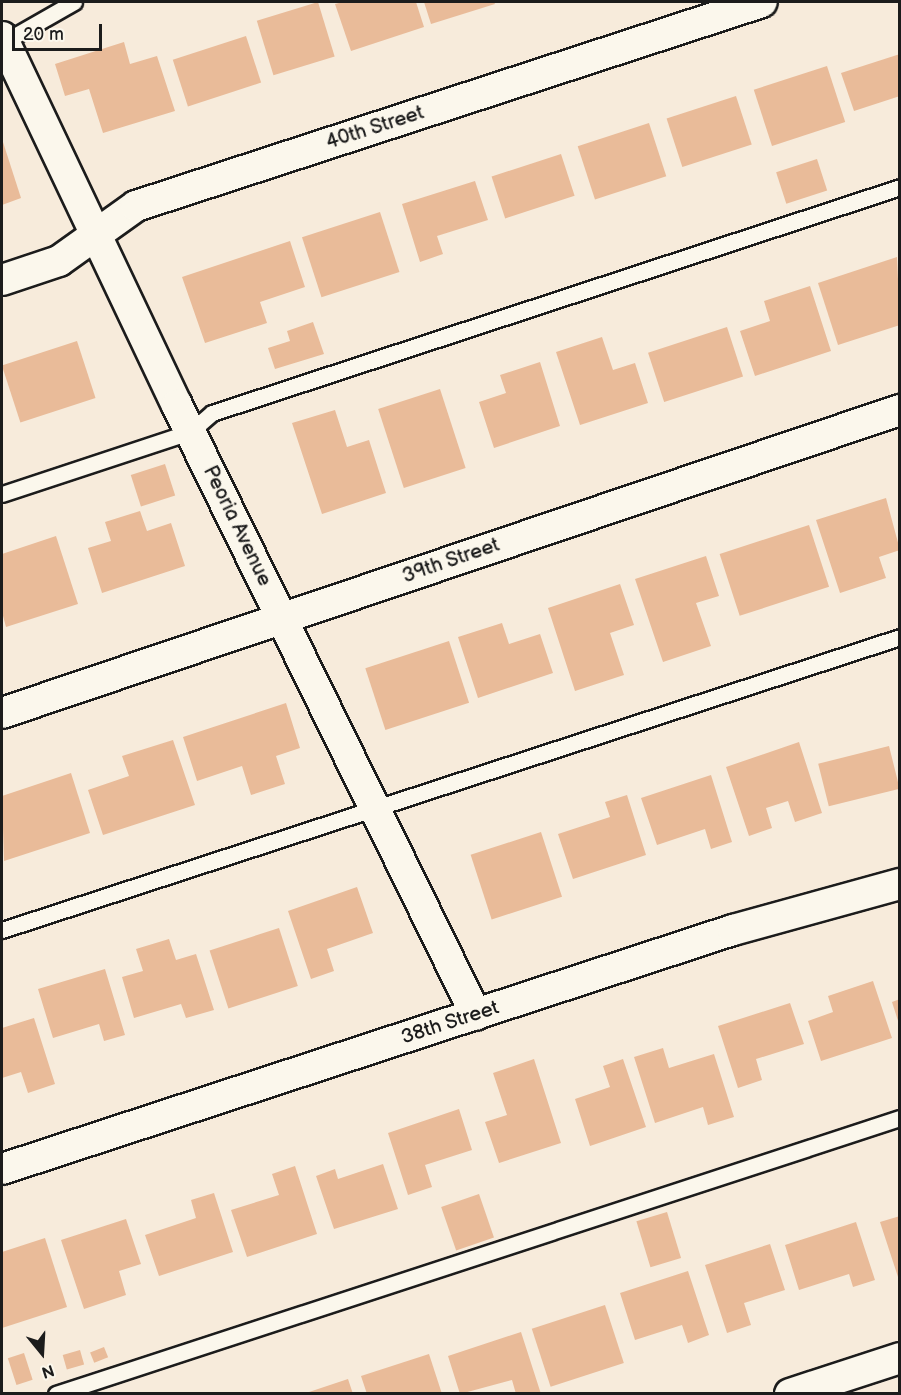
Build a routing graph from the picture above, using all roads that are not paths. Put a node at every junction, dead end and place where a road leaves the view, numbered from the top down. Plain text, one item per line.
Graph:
1 (74, 2) edge
2 (762, 2) edge
3 (2, 40) edge
4 (900, 187) edge
5 (98, 235) junction
6 (2, 280) edge
7 (900, 410) edge
8 (190, 432) junction
9 (2, 494) edge
10 (282, 618) junction
11 (900, 637) edge
12 (2, 713) edge
13 (375, 808) junction
14 (900, 884) edge
15 (2, 930) edge
16 (476, 1015) junction
17 (900, 1118) edge
18 (2, 1169) edge
19 (900, 1358) edge
20 (56, 1394) edge
21 (790, 1394) edge

1 - 3 lane
2 - 5 street, 40th Street
3 - 5 street, Peoria Avenue
4 - 8 lane
5 - 6 street, 40th Street
5 - 8 street, Peoria Avenue
7 - 10 street, 39th Street
8 - 9 lane
8 - 10 street, Peoria Avenue
10 - 12 street, 39th Street
10 - 13 street, Peoria Avenue
11 - 13 lane
13 - 15 lane
13 - 16 street, Peoria Avenue
14 - 16 street, 38th Street
16 - 18 street, 38th Street
17 - 20 lane
19 - 21 street

